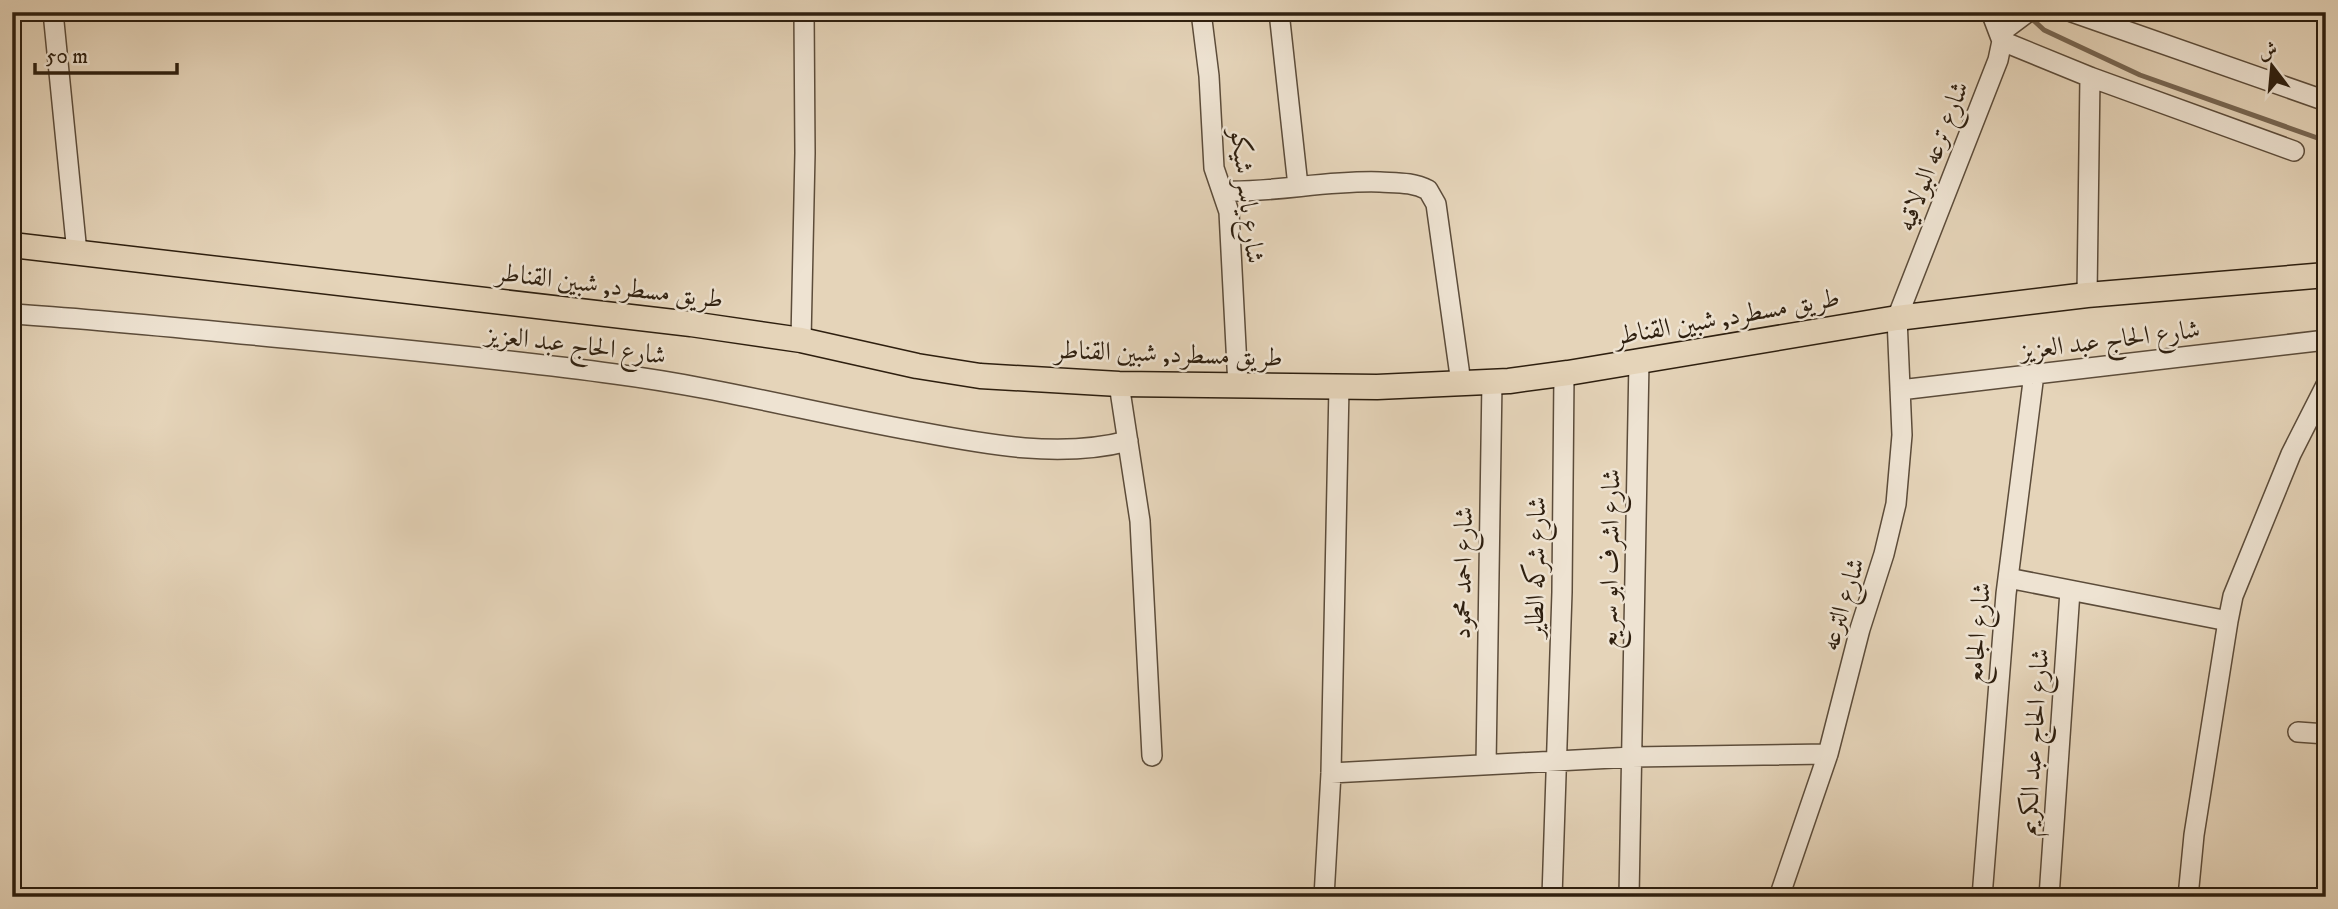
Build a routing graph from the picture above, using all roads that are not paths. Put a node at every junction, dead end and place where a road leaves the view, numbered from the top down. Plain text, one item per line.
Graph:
1 (53, 12) edge
2 (804, 12) edge
3 (1201, 12) edge
4 (1279, 12) edge
5 (1991, 12) edge
6 (2028, 12) edge
7 (2071, 12) edge
8 (2004, 34) junction
9 (2090, 77) junction
10 (2326, 101) edge
11 (2294, 151) dead end
12 (1298, 186) junction
13 (1222, 191) junction
14 (12, 246) edge
15 (77, 253) junction
16 (2326, 275) edge
17 (2087, 295) junction
18 (12, 314) edge
19 (1897, 328) junction
20 (801, 340) junction
21 (2326, 340) edge
22 (1639, 361) junction
23 (1564, 374) junction
24 (2035, 374) junction
25 (1492, 382) junction
26 (1900, 382) junction
27 (1461, 383) junction
28 (2326, 385) edge
29 (1238, 386) junction
30 (1339, 387) junction
31 (1121, 391) junction
32 (1127, 435) junction
33 (2008, 579) junction
34 (2070, 591) junction
35 (2228, 621) junction
36 (2298, 732) dead end
37 (2326, 734) edge
38 (1828, 754) junction
39 (1152, 756) dead end
40 (1632, 757) junction
41 (1556, 761) junction
42 (1486, 765) junction
43 (1331, 773) junction
44 (1324, 897) edge
45 (1552, 897) edge
46 (1629, 897) edge
47 (1779, 897) edge
48 (1982, 897) edge
49 (2049, 897) edge
50 (2188, 897) edge

1 - 15 street
2 - 20 street
3 - 13 street, شارع ياسر شيكو
4 - 12 street
5 - 8 street
6 - 8 street
7 - 10 street
8 - 9 street
8 - 19 street, شارع ترعه البولاقيه
9 - 11 street
9 - 17 street
12 - 13 street
12 - 27 street
13 - 29 street, شارع ياسر شيكو
14 - 15 main road, طريق مسطرد, شبين القناطر
15 - 20 main road, طريق مسطرد, شبين القناطر
16 - 17 main road, طريق مسطرد, شبين القناطر
17 - 19 main road, طريق مسطرد, شبين القناطر
18 - 32 street, شارع الحاج عبد العزيز
19 - 22 main road, طريق مسطرد, شبين القناطر
19 - 26 street, شارع الترعه
20 - 31 main road, طريق مسطرد, شبين القناطر
21 - 24 street, شارع الحاج عبد العزيز
22 - 23 main road, طريق مسطرد, شبين القناطر
22 - 40 street, شارع اشرف ابو سريع
23 - 25 main road, طريق مسطرد, شبين القناطر
23 - 41 street, شارع شركه الطاير
24 - 26 street, شارع الحاج عبد العزيز
24 - 33 street, شارع الجامع
25 - 27 main road, طريق مسطرد, شبين القناطر
25 - 42 street, شارع احمد محمود
26 - 38 street, شارع الترعه
27 - 30 main road, طريق مسطرد, شبين القناطر
28 - 35 street
29 - 30 main road, طريق مسطرد, شبين القناطر
29 - 31 main road, طريق مسطرد, شبين القناطر
30 - 43 street
31 - 32 street
32 - 39 street
33 - 34 street
33 - 48 street, شارع الجامع
34 - 35 street
34 - 49 street, شارع الحاج عبد الكريم
35 - 50 street
36 - 37 street
38 - 40 street
38 - 47 street, شارع الترعه
40 - 41 street
40 - 46 street, شارع اشرف ابو سريع
41 - 42 street
41 - 45 street, شارع شركه الطاير
42 - 43 street
43 - 44 street

